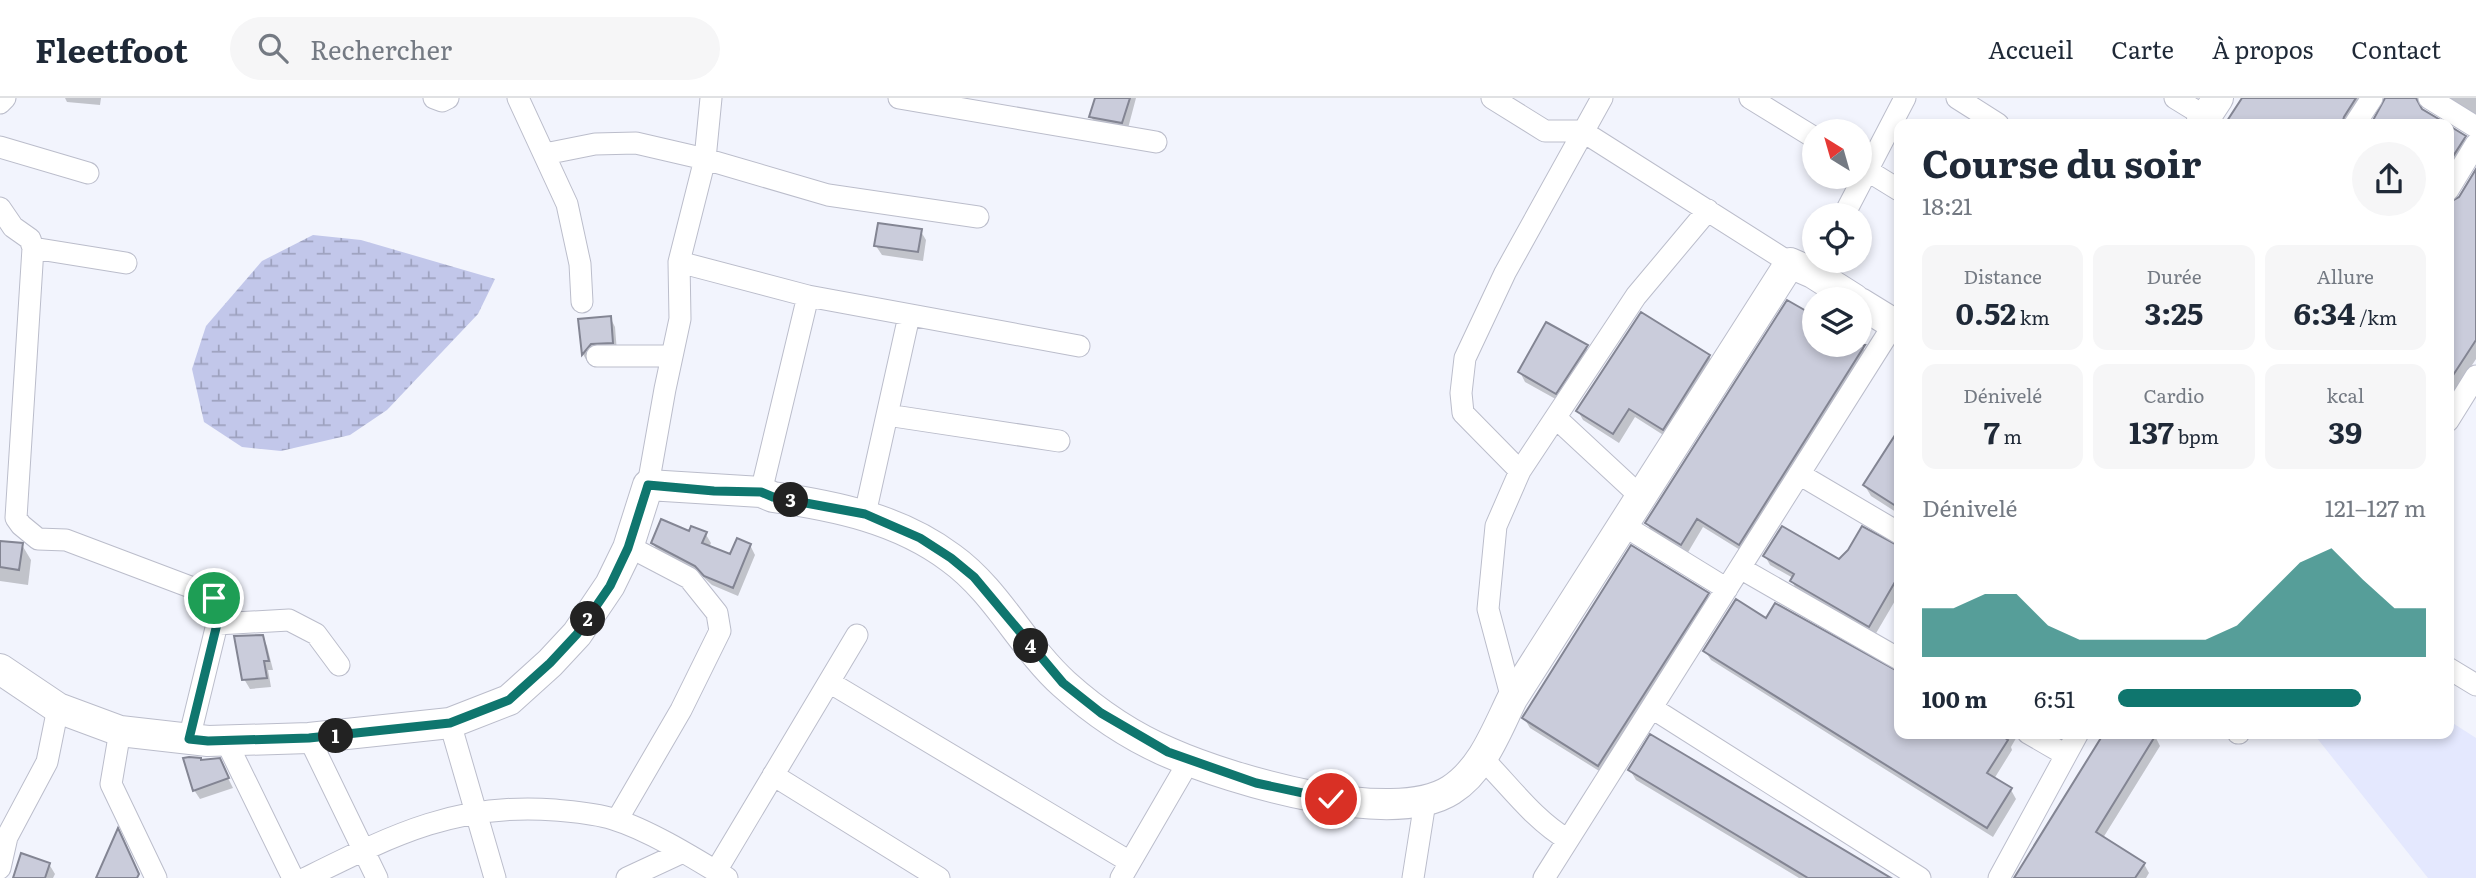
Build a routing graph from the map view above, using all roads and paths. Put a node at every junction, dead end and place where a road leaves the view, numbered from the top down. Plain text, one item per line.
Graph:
1 (5, 98) edge
2 (434, 98) edge
3 (448, 98) edge
4 (518, 98) edge
5 (711, 98) edge
6 (900, 98) edge
7 (1492, 98) edge
8 (1602, 98) edge
9 (1750, 98) edge
10 (1905, 98) edge
11 (1957, 98) edge
12 (2175, 98) edge
13 (2372, 98) edge
14 (2429, 98) edge
15 (0, 103) edge
16 (2208, 113) edge
17 (1990, 119) edge
18 (2358, 119) edge
19 (2476, 127) edge
20 (1802, 130) edge
21 (1582, 131) junction
22 (1156, 142) dead end
23 (2476, 144) edge
24 (0, 148) edge
25 (545, 154) junction
26 (1872, 154) edge
27 (705, 159) junction
28 (88, 173) dead end
29 (1872, 173) edge
30 (2454, 180) edge
31 (1894, 187) edge
32 (0, 208) edge
33 (1708, 210) junction
34 (978, 217) dead end
35 (33, 248) junction
36 (680, 262) junction
37 (126, 263) dead end
38 (1802, 263) edge
39 (1802, 273) edge
40 (1817, 273) edge
41 (1837, 287) edge
42 (808, 296) junction
43 (582, 302) dead end
44 (1872, 311) edge
45 (909, 316) junction
46 (1894, 325) edge
47 (1894, 329) edge
48 (1079, 346) dead end
49 (597, 356) dead end
50 (672, 356) junction
51 (2467, 385) edge
52 (2454, 410) edge
53 (887, 415) junction
54 (1556, 418) junction
55 (1059, 441) dead end
56 (1520, 471) junction
57 (1799, 474) junction
58 (648, 485) junction
59 (761, 492) junction
60 (1640, 496) junction
61 (865, 514) junction
62 (1623, 525) junction
63 (1894, 530) edge
64 (628, 546) junction
65 (1740, 568) junction
66 (1727, 589) junction
67 (217, 624) junction
68 (857, 635) dead end
69 (1894, 656) edge
70 (339, 665) dead end
71 (0, 669) edge
72 (2454, 672) edge
73 (829, 682) junction
74 (2476, 685) edge
75 (1512, 699) junction
76 (58, 708) junction
77 (1652, 708) junction
78 (450, 723) junction
79 (120, 731) junction
80 (309, 738) junction
81 (189, 739) junction
82 (2038, 739) edge
83 (2075, 739) edge
84 (226, 741) junction
85 (2066, 755) junction
86 (1482, 758) junction
87 (1189, 761) junction
88 (773, 775) junction
89 (1425, 802) junction
90 (476, 811) junction
91 (617, 820) junction
92 (1568, 839) junction
93 (1419, 841) junction
94 (363, 850) junction
95 (683, 852) junction
96 (0, 867) edge
97 (1125, 870) edge
98 (721, 875) edge
99 (156, 878) edge
100 (293, 878) edge
101 (306, 878) edge
102 (377, 878) edge
103 (495, 878) edge
104 (627, 878) edge
105 (939, 878) edge
106 (1398, 878) edge
107 (1413, 878) edge
108 (1544, 878) edge
109 (1920, 878) edge
110 (1998, 878) edge

1 - 15 street
2 - 3 street
4 - 25 street
5 - 27 street
6 - 22 street
7 - 21 street
8 - 21 street
9 - 20 street
10 - 26 street
11 - 17 street
12 - 16 street
13 - 18 street
14 - 19 street
21 - 33 street
21 - 56 street
23 - 30 street
24 - 28 street
25 - 27 street
25 - 43 street
27 - 34 street
27 - 36 street
29 - 31 street
32 - 35 street
33 - 38 street
33 - 54 street
35 - 37 street
35 - 67 street
36 - 42 street
36 - 50 street
39 - 60 street
40 - 41 street
42 - 45 street
42 - 59 street
44 - 46 street
45 - 48 street
45 - 53 street
47 - 57 street
49 - 50 street
50 - 58 street
51 - 52 street
53 - 55 street
53 - 61 street
54 - 56 street
54 - 60 street
56 - 75 street
57 - 63 street
57 - 65 street
58 - 59 street
58 - 64 street
59 - 61 street
60 - 62 street
61 - 87 street
62 - 66 street
62 - 75 street
64 - 78 street
64 - 91 street
65 - 66 street
65 - 69 street
66 - 77 street
67 - 70 street
67 - 81 street
68 - 73 street
71 - 76 street
72 - 74 street
73 - 88 street
73 - 97 street
75 - 86 street
76 - 79 street
76 - 96 street
77 - 92 street
77 - 109 street
78 - 80 street
78 - 90 street
79 - 81 street
79 - 99 street
80 - 84 street
80 - 94 street
81 - 84 street
82 - 85 street
83 - 85 street
84 - 100 street
85 - 110 street
86 - 89 street
86 - 92 street
87 - 89 street
87 - 97 street
88 - 98 street
88 - 105 street
89 - 93 street
90 - 91 street
90 - 94 street
90 - 103 street
91 - 95 street
92 - 108 street
93 - 106 street
93 - 107 street
94 - 101 street
94 - 102 street
95 - 98 street
95 - 104 street

